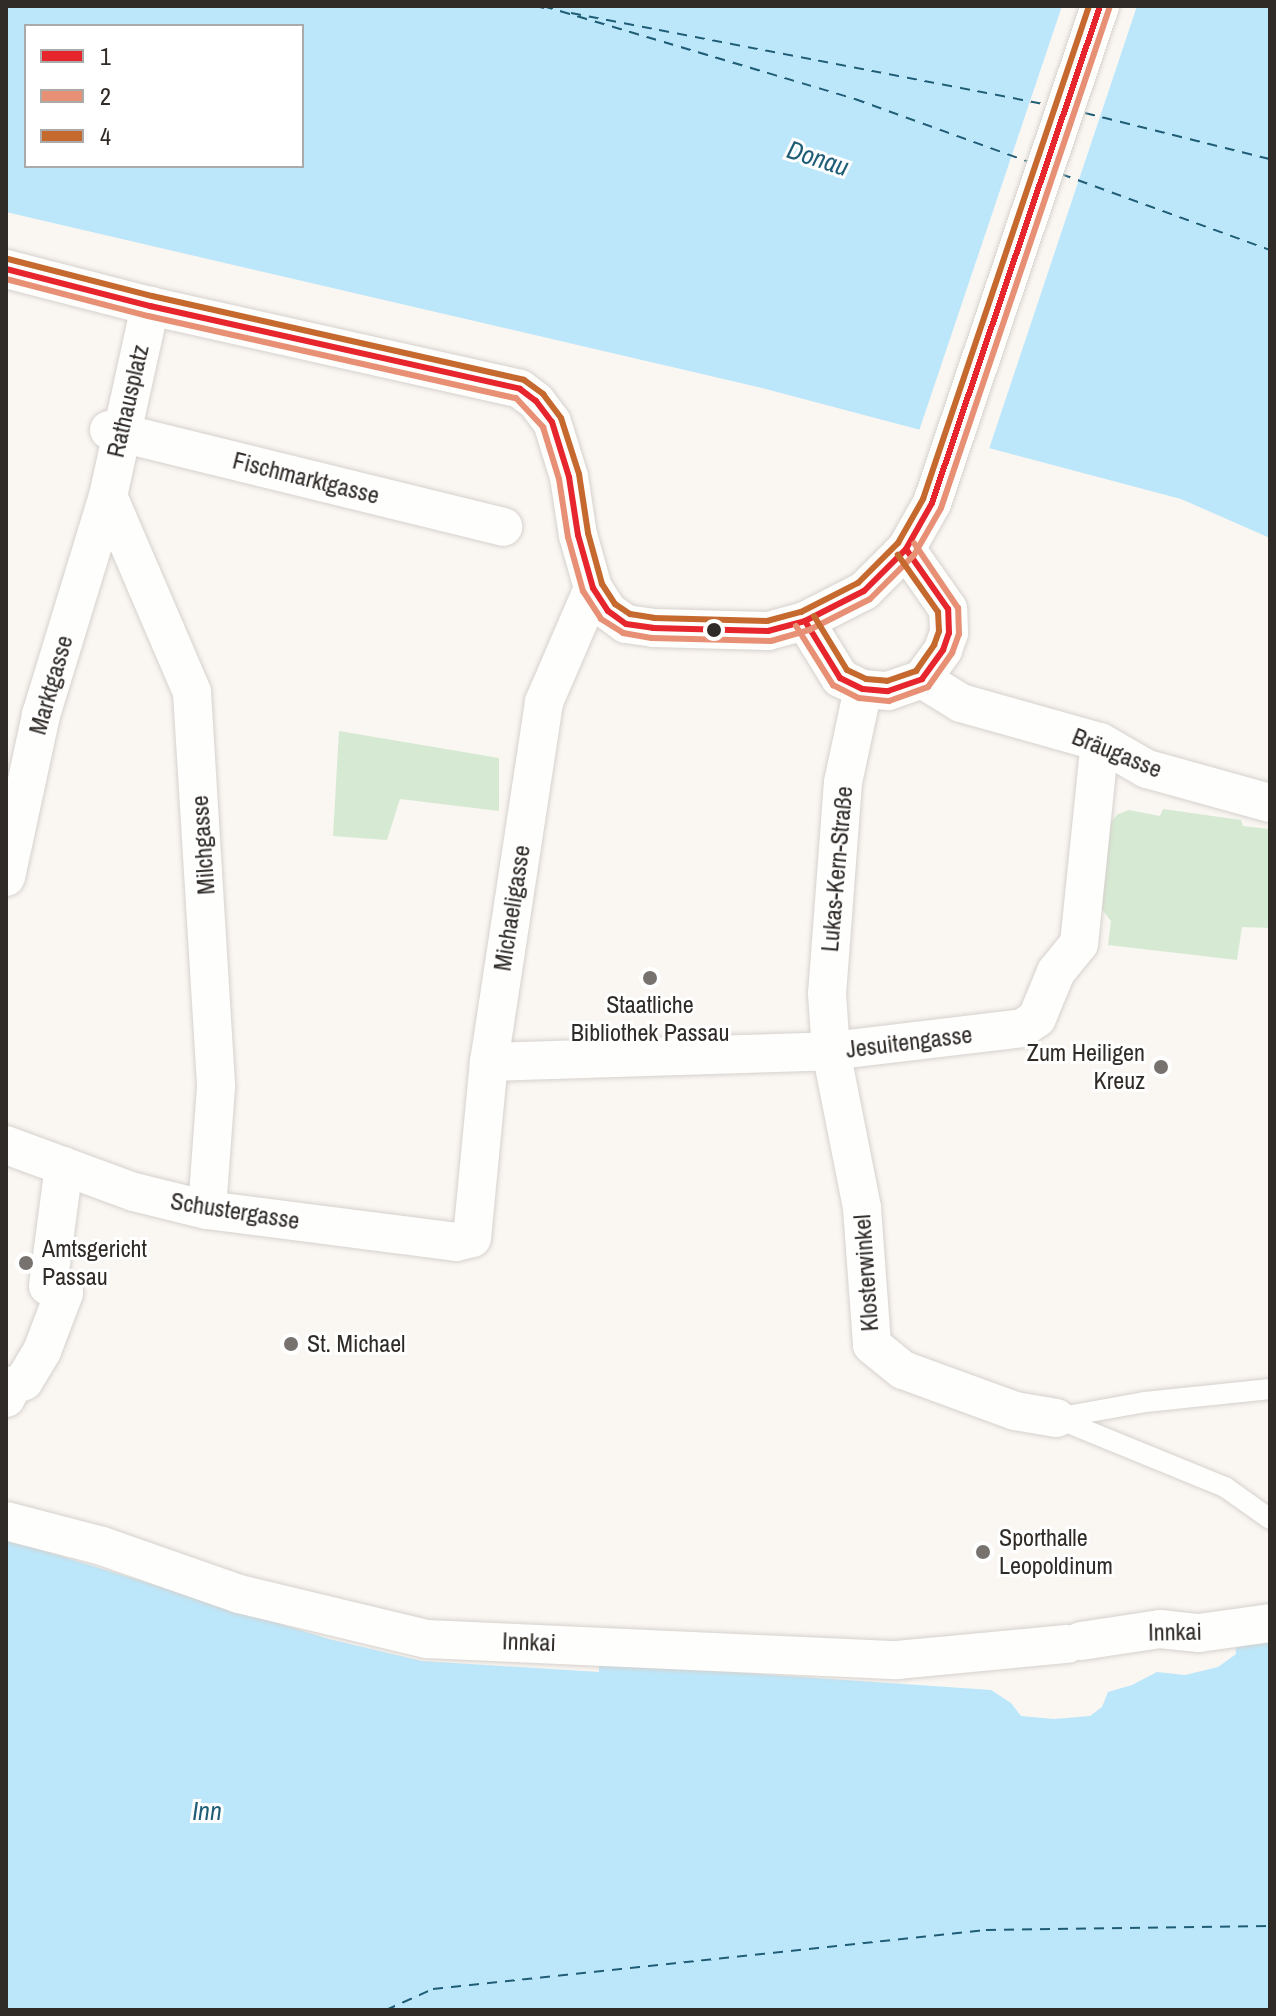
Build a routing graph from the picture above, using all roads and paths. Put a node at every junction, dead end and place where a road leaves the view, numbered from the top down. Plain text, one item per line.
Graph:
1 (1100, 6) edge
2 (6, 269) edge
3 (150, 306) junction
4 (115, 431) junction
5 (108, 496) junction
6 (503, 527) dead end
7 (906, 549) junction
8 (593, 588) junction
9 (805, 621) junction
10 (922, 679) junction
11 (863, 689) junction
12 (1100, 742) junction
13 (1270, 803) edge
14 (6, 877) edge
15 (831, 1051) junction
16 (489, 1062) junction
17 (6, 1145) edge
18 (64, 1166) junction
19 (207, 1210) junction
20 (472, 1238) joint
21 (1270, 1389) edge
22 (6, 1398) edge
23 (1056, 1418) junction
24 (1270, 1519) edge
25 (6, 1521) edge
26 (1270, 1623) edge

1 - 7 street
2 - 3 street
3 - 4 street, Rathausplatz
3 - 8 street
4 - 5 street, Rathausplatz
4 - 6 street, Fischmarktgasse
5 - 14 street, Marktgasse
5 - 19 street, Milchgasse
7 - 9 street
7 - 10 street
8 - 9 street
8 - 16 street, Michaeligasse
9 - 11 street
10 - 11 street
10 - 12 street, Bräugasse
11 - 15 street, Lukas-Kern-Straße
12 - 13 street, Bräugasse
12 - 15 street, Jesuitengasse
15 - 16 street, Jesuitengasse
15 - 23 street, Klosterwinkel
16 - 20 street, Michaeligasse
17 - 18 street, Schustergasse
18 - 19 street, Schustergasse
18 - 22 street
19 - 20 street, Schustergasse
21 - 23 lane, Klosterwinkel
23 - 24 lane, Klosterwinkel
25 - 26 street, Innkai

